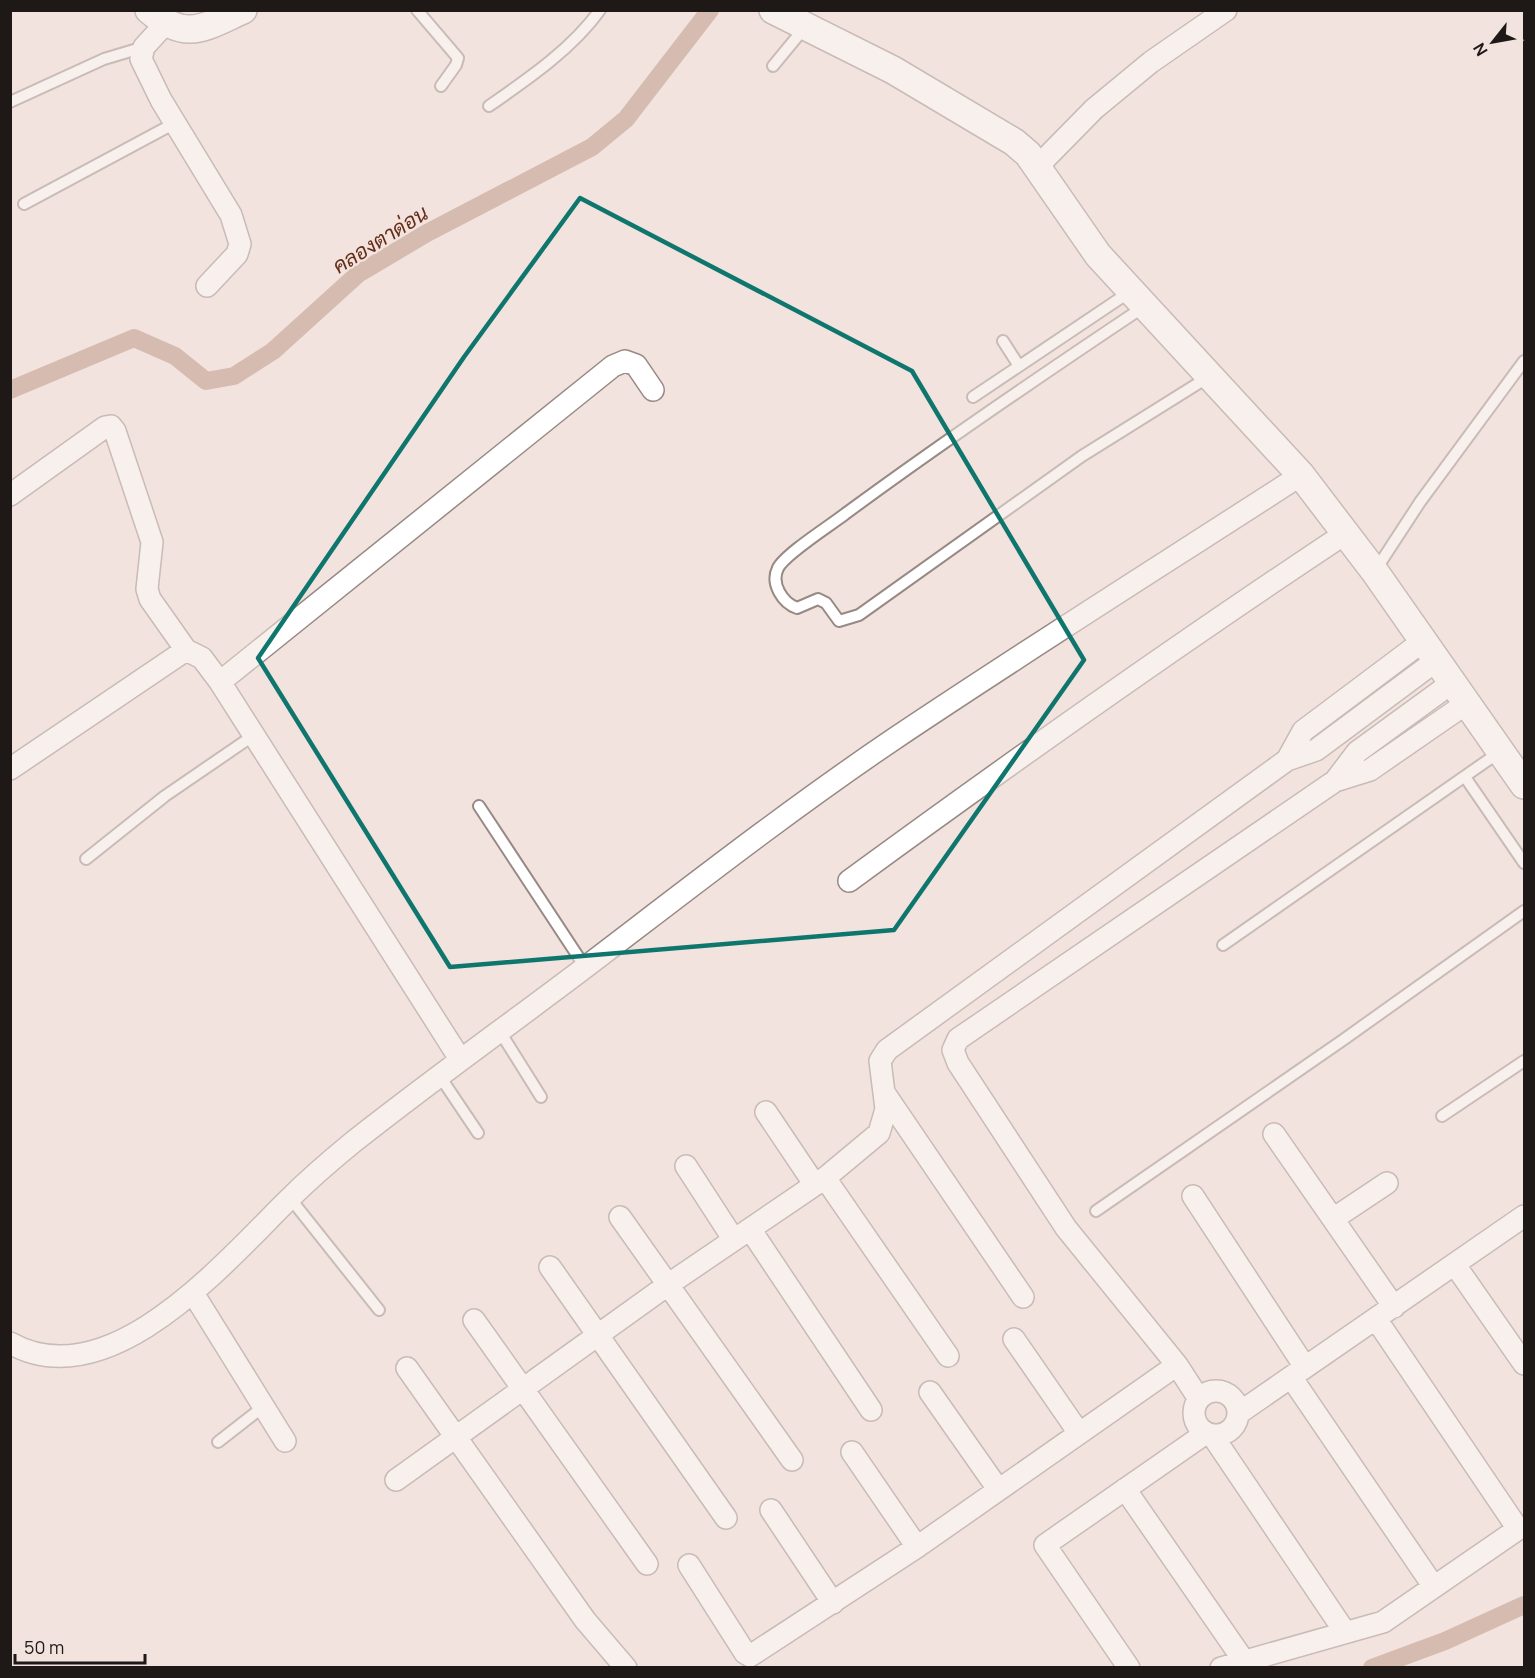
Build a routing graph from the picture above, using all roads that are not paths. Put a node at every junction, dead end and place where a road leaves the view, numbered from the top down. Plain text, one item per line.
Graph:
1 (243, 10) edge
2 (417, 10) edge
3 (600, 10) edge
4 (773, 10) edge
5 (1226, 10) edge
6 (157, 17) edge
7 (806, 26) junction
8 (144, 47) junction
9 (773, 66) dead end
10 (441, 86) dead end
11 (10, 102) edge
12 (489, 106) dead end
13 (175, 123) junction
14 (1038, 166) junction
15 (24, 204) dead end
16 (207, 286) dead end
17 (1138, 299) junction
18 (1003, 341) dead end
19 (1524, 361) edge
20 (1019, 366) junction
21 (1210, 376) junction
22 (653, 390) dead end
23 (973, 398) dead end
24 (1301, 475) junction
25 (10, 495) edge
26 (1346, 533) junction
27 (1375, 572) junction
28 (186, 650) junction
29 (1430, 651) junction
30 (220, 682) junction
31 (1460, 693) junction
32 (254, 735) junction
33 (1501, 751) junction
34 (10, 769) edge
35 (1465, 777) junction
36 (1524, 785) edge
37 (479, 806) dead end
38 (86, 859) dead end
39 (1524, 863) edge
40 (849, 881) dead end
41 (1524, 910) edge
42 (1223, 945) dead end
43 (585, 967) junction
44 (499, 1030) junction
45 (460, 1059) junction
46 (1524, 1060) edge
47 (438, 1075) junction
48 (884, 1093) junction
49 (541, 1097) dead end
50 (766, 1112) dead end
51 (1442, 1116) dead end
52 (478, 1133) dead end
53 (1274, 1134) dead end
54 (686, 1166) dead end
55 (820, 1181) junction
56 (1387, 1184) dead end
57 (1192, 1196) dead end
58 (290, 1198) junction
59 (1096, 1211) dead end
60 (1524, 1216) edge
61 (620, 1217) dead end
62 (1333, 1219) junction
63 (742, 1235) junction
64 (1455, 1265) junction
65 (550, 1267) dead end
66 (669, 1284) junction
67 (193, 1293) junction
68 (1023, 1297) dead end
69 (1394, 1307) junction
70 (378, 1310) dead end
71 (1376, 1319) junction
72 (474, 1320) dead end
73 (599, 1334) junction
74 (1014, 1339) dead end
75 (10, 1343) edge
76 (948, 1356) dead end
77 (1524, 1364) edge
78 (1177, 1365) junction
79 (406, 1368) dead end
80 (1298, 1372) junction
81 (523, 1388) junction
82 (930, 1392) dead end
83 (1199, 1399) junction
84 (263, 1407) junction
85 (871, 1410) dead end
86 (1239, 1413) junction
87 (1079, 1433) junction
88 (1209, 1434) junction
89 (455, 1436) junction
90 (285, 1441) dead end
91 (218, 1442) dead end
92 (852, 1452) dead end
93 (792, 1460) dead end
94 (396, 1480) dead end
95 (998, 1489) junction
96 (1125, 1489) junction
97 (771, 1510) dead end
98 (726, 1518) dead end
99 (917, 1546) junction
100 (647, 1564) dead end
101 (688, 1565) dead end
102 (1434, 1587) junction
103 (833, 1603) junction
104 (1345, 1632) junction
105 (1244, 1661) junction
106 (626, 1668) edge
107 (1129, 1668) edge
108 (1221, 1668) edge

1 - 6 street
2 - 10 lane
3 - 12 lane
4 - 7 street
5 - 14 street
6 - 8 street
7 - 9 lane
7 - 14 street
8 - 11 lane
8 - 13 street
13 - 15 lane
13 - 16 street
14 - 17 street
17 - 20 lane
17 - 21 street
17 - 21 lane
18 - 20 lane
19 - 27 lane
20 - 23 lane
21 - 24 street
22 - 30 street
24 - 26 street
24 - 43 street
25 - 28 street
26 - 27 street
26 - 40 street
27 - 29 street
28 - 30 street
28 - 34 street
29 - 31 street
29 - 48 street
30 - 32 street
31 - 33 street
31 - 78 street
32 - 38 lane
32 - 45 street
33 - 35 lane
33 - 36 street
35 - 39 lane
35 - 42 lane
37 - 43 lane
41 - 59 lane
43 - 44 street
44 - 45 street
44 - 49 lane
45 - 47 street
46 - 51 lane
47 - 52 lane
47 - 58 street
48 - 55 street
48 - 68 street
50 - 55 street
53 - 62 street
54 - 63 street
55 - 63 street
55 - 76 street
56 - 62 street
57 - 80 street
58 - 67 street
58 - 70 lane
60 - 64 street
61 - 66 street
62 - 69 street
63 - 66 street
63 - 85 street
64 - 69 street
64 - 77 street
65 - 73 street
66 - 73 street
66 - 93 street
67 - 75 street
67 - 84 street
69 - 71 street
71 - 80 street
71 - 102 street
72 - 81 street
73 - 81 street
73 - 98 street
74 - 87 street
78 - 83 street
78 - 87 street
79 - 89 street
80 - 86 street
80 - 102 street
81 - 89 street
81 - 100 street
82 - 95 street
83 - 86 street
83 - 88 street
84 - 90 street
84 - 91 lane
86 - 88 street
87 - 95 street
88 - 96 street
88 - 104 street
89 - 94 street
89 - 106 street
92 - 99 street
95 - 99 street
96 - 105 street
96 - 107 street
97 - 103 street
99 - 103 street
101 - 103 street
102 - 104 street
104 - 105 street
105 - 108 street

